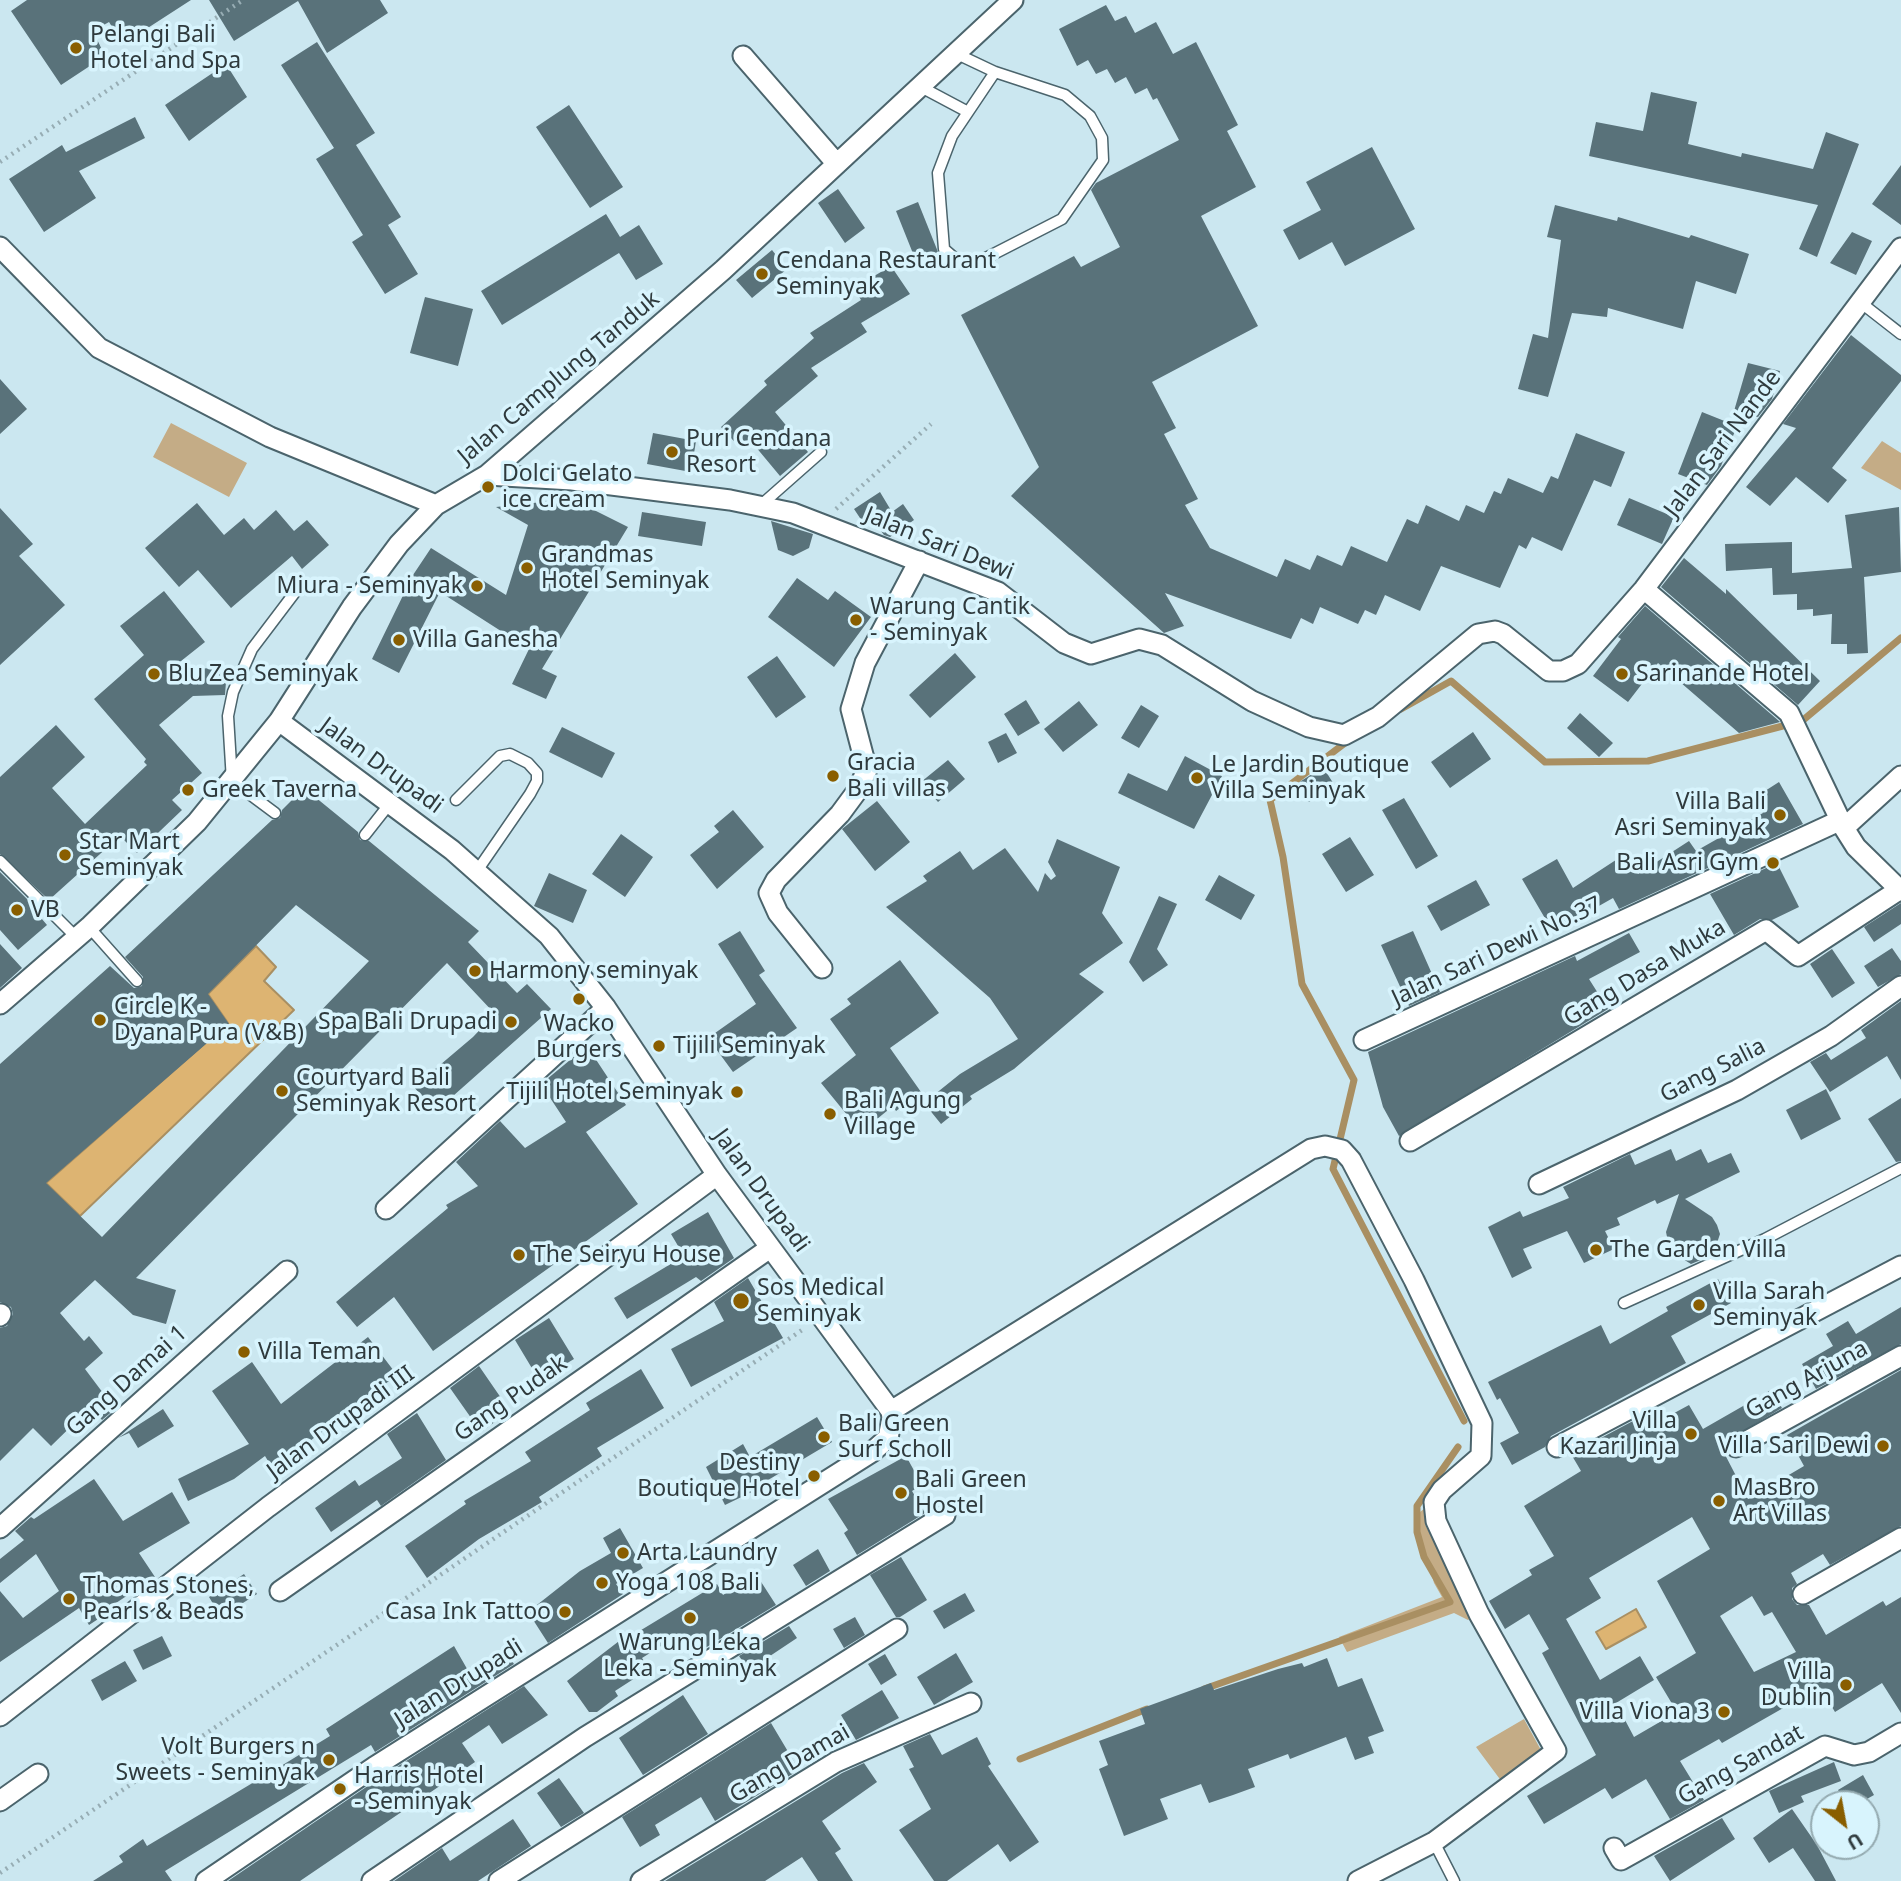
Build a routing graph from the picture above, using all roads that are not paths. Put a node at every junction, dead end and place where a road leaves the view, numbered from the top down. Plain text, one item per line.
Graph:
1 (1013, 0) edge
2 (957, 54) junction
3 (743, 56) dead end
4 (995, 72) junction
5 (921, 87) junction
6 (968, 112) junction
7 (837, 164) junction
8 (1901, 248) edge
9 (3, 255) edge
10 (1860, 302) junction
11 (1901, 334) edge
12 (821, 452) dead end
13 (487, 475) junction
14 (436, 505) junction
15 (761, 506) junction
16 (919, 561) junction
17 (302, 583) dead end
18 (1644, 589) junction
19 (1578, 664) joint
20 (279, 721) junction
21 (1901, 776) edge
22 (232, 780) junction
23 (456, 800) dead end
24 (391, 802) junction
25 (275, 813) dead end
26 (1842, 824) junction
27 (365, 835) dead end
28 (0, 861) edge
29 (477, 871) junction
30 (1900, 890) edge
31 (83, 932) junction
32 (822, 968) dead end
33 (137, 981) dead end
34 (1901, 986) edge
35 (0, 1004) edge
36 (606, 1008) junction
37 (1364, 1040) dead end
38 (1410, 1141) dead end
39 (1901, 1168) edge
40 (718, 1175) junction
41 (1538, 1184) dead end
42 (386, 1209) dead end
43 (770, 1248) junction
44 (1901, 1266) edge
45 (287, 1271) dead end
46 (1625, 1303) dead end
47 (1901, 1356) edge
48 (891, 1411) junction
49 (1557, 1447) dead end
50 (1736, 1447) dead end
51 (945, 1515) dead end
52 (0, 1528) edge
53 (1901, 1538) edge
54 (280, 1591) dead end
55 (1803, 1594) dead end
56 (897, 1629) dead end
57 (971, 1703) dead end
58 (0, 1716) edge
59 (1901, 1733) edge
60 (38, 1774) dead end
61 (0, 1801) edge
62 (1434, 1842) junction
63 (1614, 1848) dead end
64 (206, 1881) edge
65 (372, 1881) edge
66 (499, 1881) edge
67 (641, 1881) edge
68 (1358, 1881) edge
69 (1454, 1881) edge

1 - 2 street, Jalan Camplung Tanduk
2 - 4 lane
2 - 5 street, Jalan Camplung Tanduk
3 - 7 street
4 - 6 lane
4 - 6 lane
5 - 6 lane
5 - 7 street, Jalan Camplung Tanduk
7 - 13 street, Jalan Camplung Tanduk
8 - 10 street, Jalan Sari Nande
9 - 14 street
10 - 11 lane
10 - 18 street, Jalan Sari Nande
12 - 15 lane
13 - 14 street, Jalan Camplung Tanduk
13 - 15 street, Jalan Sari Dewi
14 - 20 street, Jalan Camplung Tanduk
15 - 16 street, Jalan Sari Dewi
16 - 19 street, Jalan Sari Dewi
16 - 32 street
17 - 22 lane
18 - 19 street, Jalan Sari Nande
18 - 26 street
20 - 22 street, Jalan Camplung Tanduk
20 - 24 street, Jalan Drupadi
21 - 26 street, Jalan Sari Dewi No.37
22 - 25 lane
22 - 31 street, Jalan Camplung Tanduk
23 - 29 lane
24 - 27 lane
24 - 29 street, Jalan Drupadi
26 - 30 street
26 - 37 street, Jalan Sari Dewi No.37
28 - 31 lane
29 - 36 street, Jalan Drupadi
30 - 38 street, Gang Dasa Muka
31 - 33 lane
31 - 35 street, Jalan Camplung Tanduk
34 - 41 street, Gang Salia
36 - 40 street, Jalan Drupadi
36 - 42 street
39 - 46 lane
40 - 43 street, Jalan Drupadi
40 - 58 street, Jalan Drupadi III
43 - 48 street, Jalan Drupadi
43 - 54 street, Gang Pudak
44 - 49 street
45 - 52 street, Gang Damai 1
47 - 50 street, Gang Arjuna
48 - 62 street
48 - 64 street, Jalan Drupadi
51 - 65 street
53 - 55 street
56 - 66 street
57 - 67 street, Gang Damai
59 - 63 street, Gang Sandat
60 - 61 street
62 - 68 street
62 - 69 lane

